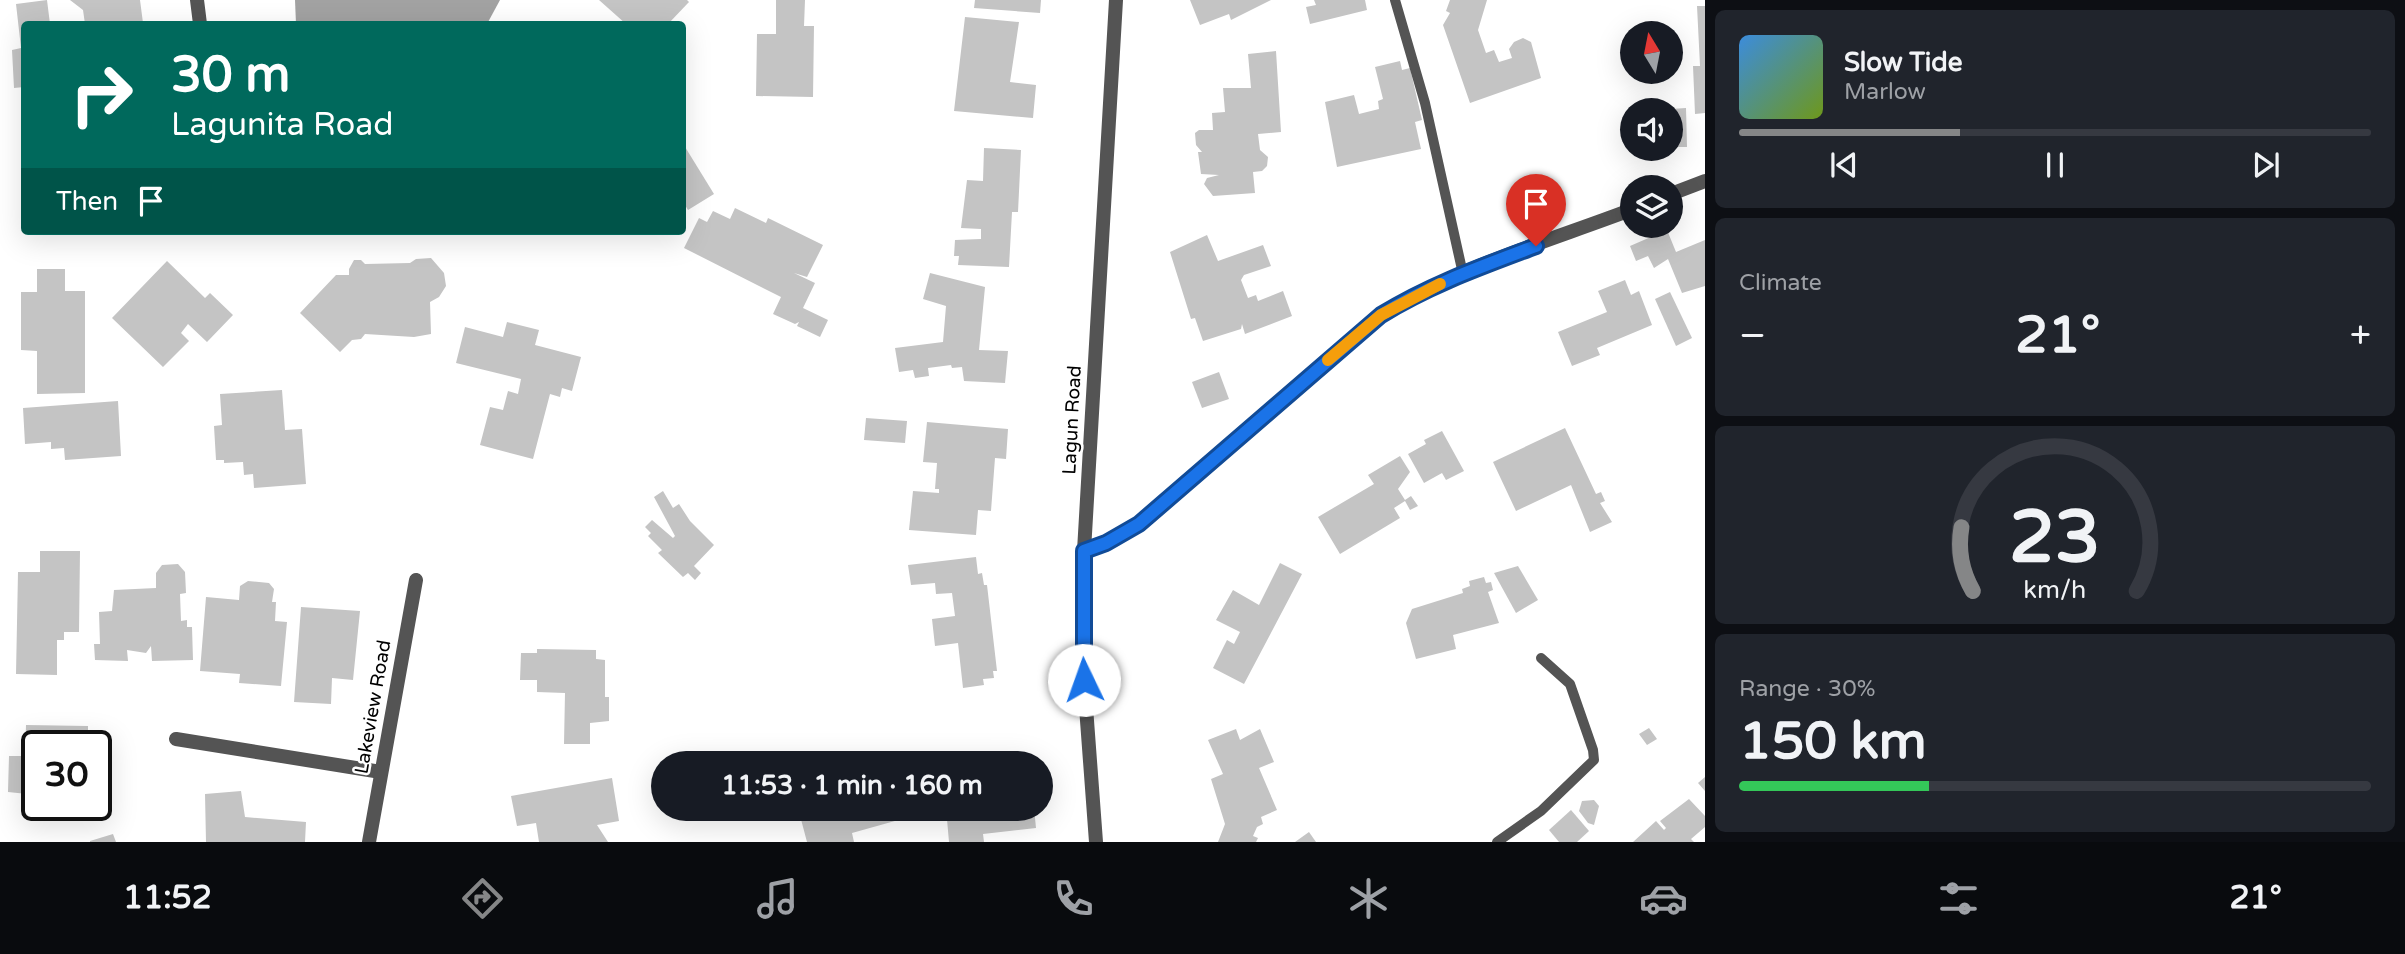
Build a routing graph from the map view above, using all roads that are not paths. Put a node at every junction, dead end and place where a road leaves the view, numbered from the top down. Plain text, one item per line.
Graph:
1 (197, 0) edge
2 (1116, 0) edge
3 (1395, 0) edge
4 (200, 21) edge
5 (1705, 181) edge
6 (1683, 189) edge
7 (1620, 214) edge
8 (1463, 274) junction
9 (1084, 551) junction
10 (416, 580) dead end
11 (1541, 658) dead end
12 (176, 739) dead end
13 (381, 772) junction
14 (369, 842) edge
15 (1096, 842) edge
16 (1497, 842) edge

1 - 4 street
2 - 9 street, Lagun Road
3 - 8 lane
5 - 6 street
7 - 8 street
8 - 9 street
9 - 15 street, Lagun Road
10 - 13 street, Lakeview Road
11 - 16 lane
12 - 13 street
13 - 14 street, Lakeview Road

